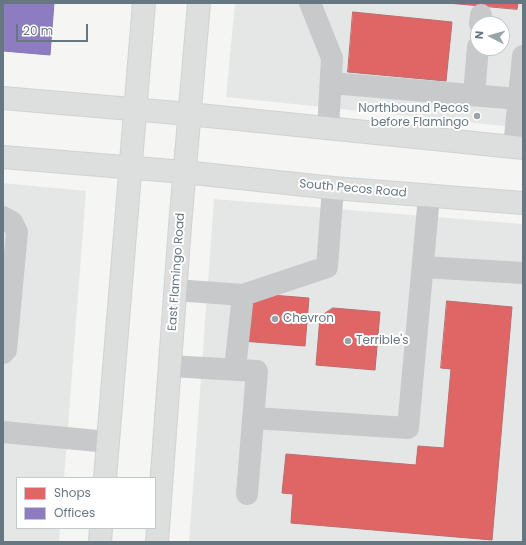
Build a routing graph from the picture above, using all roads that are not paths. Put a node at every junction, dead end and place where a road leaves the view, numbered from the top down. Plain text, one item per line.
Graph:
1 (144, 3) edge
2 (199, 3) edge
3 (310, 3) edge
4 (477, 56) edge
5 (523, 56) edge
6 (331, 83) junction
7 (474, 95) junction
8 (3, 98) edge
9 (518, 99) junction
10 (136, 109) junction
11 (189, 114) junction
12 (328, 129) junction
13 (519, 148) edge
14 (3, 157) edge
15 (130, 167) junction
16 (184, 172) junction
17 (333, 188) junction
18 (429, 196) junction
19 (523, 203) edge
20 (3, 217) edge
21 (423, 267) junction
22 (523, 273) edge
23 (175, 290) junction
24 (243, 295) junction
25 (3, 353) edge
26 (170, 366) junction
27 (235, 369) junction
28 (254, 418) junction
29 (3, 432) edge
30 (108, 442) junction
31 (105, 477) edge
32 (247, 494) dead end
33 (101, 529) edge
34 (100, 542) edge
35 (157, 542) edge

1 - 10 main road
2 - 11 main road, East Flamingo Road
3 - 6 lane
4 - 7 lane
5 - 9 lane
6 - 7 lane
6 - 12 lane
7 - 9 lane
8 - 10 main road
9 - 13 lane
10 - 11 main road
10 - 15 main road
11 - 12 main road
11 - 16 main road, East Flamingo Road
12 - 13 main road
14 - 15 main road, South Pecos Road
15 - 16 main road, South Pecos Road
15 - 30 main road
16 - 17 main road, South Pecos Road
16 - 23 main road, East Flamingo Road
17 - 18 main road, South Pecos Road
17 - 24 lane
18 - 19 main road, South Pecos Road
18 - 21 lane
20 - 25 lane
21 - 22 lane
21 - 28 lane
23 - 24 lane
23 - 26 main road, East Flamingo Road
24 - 27 lane
26 - 27 lane
26 - 35 main road, East Flamingo Road
27 - 28 lane
28 - 32 lane
29 - 30 lane
30 - 31 main road
33 - 34 main road

